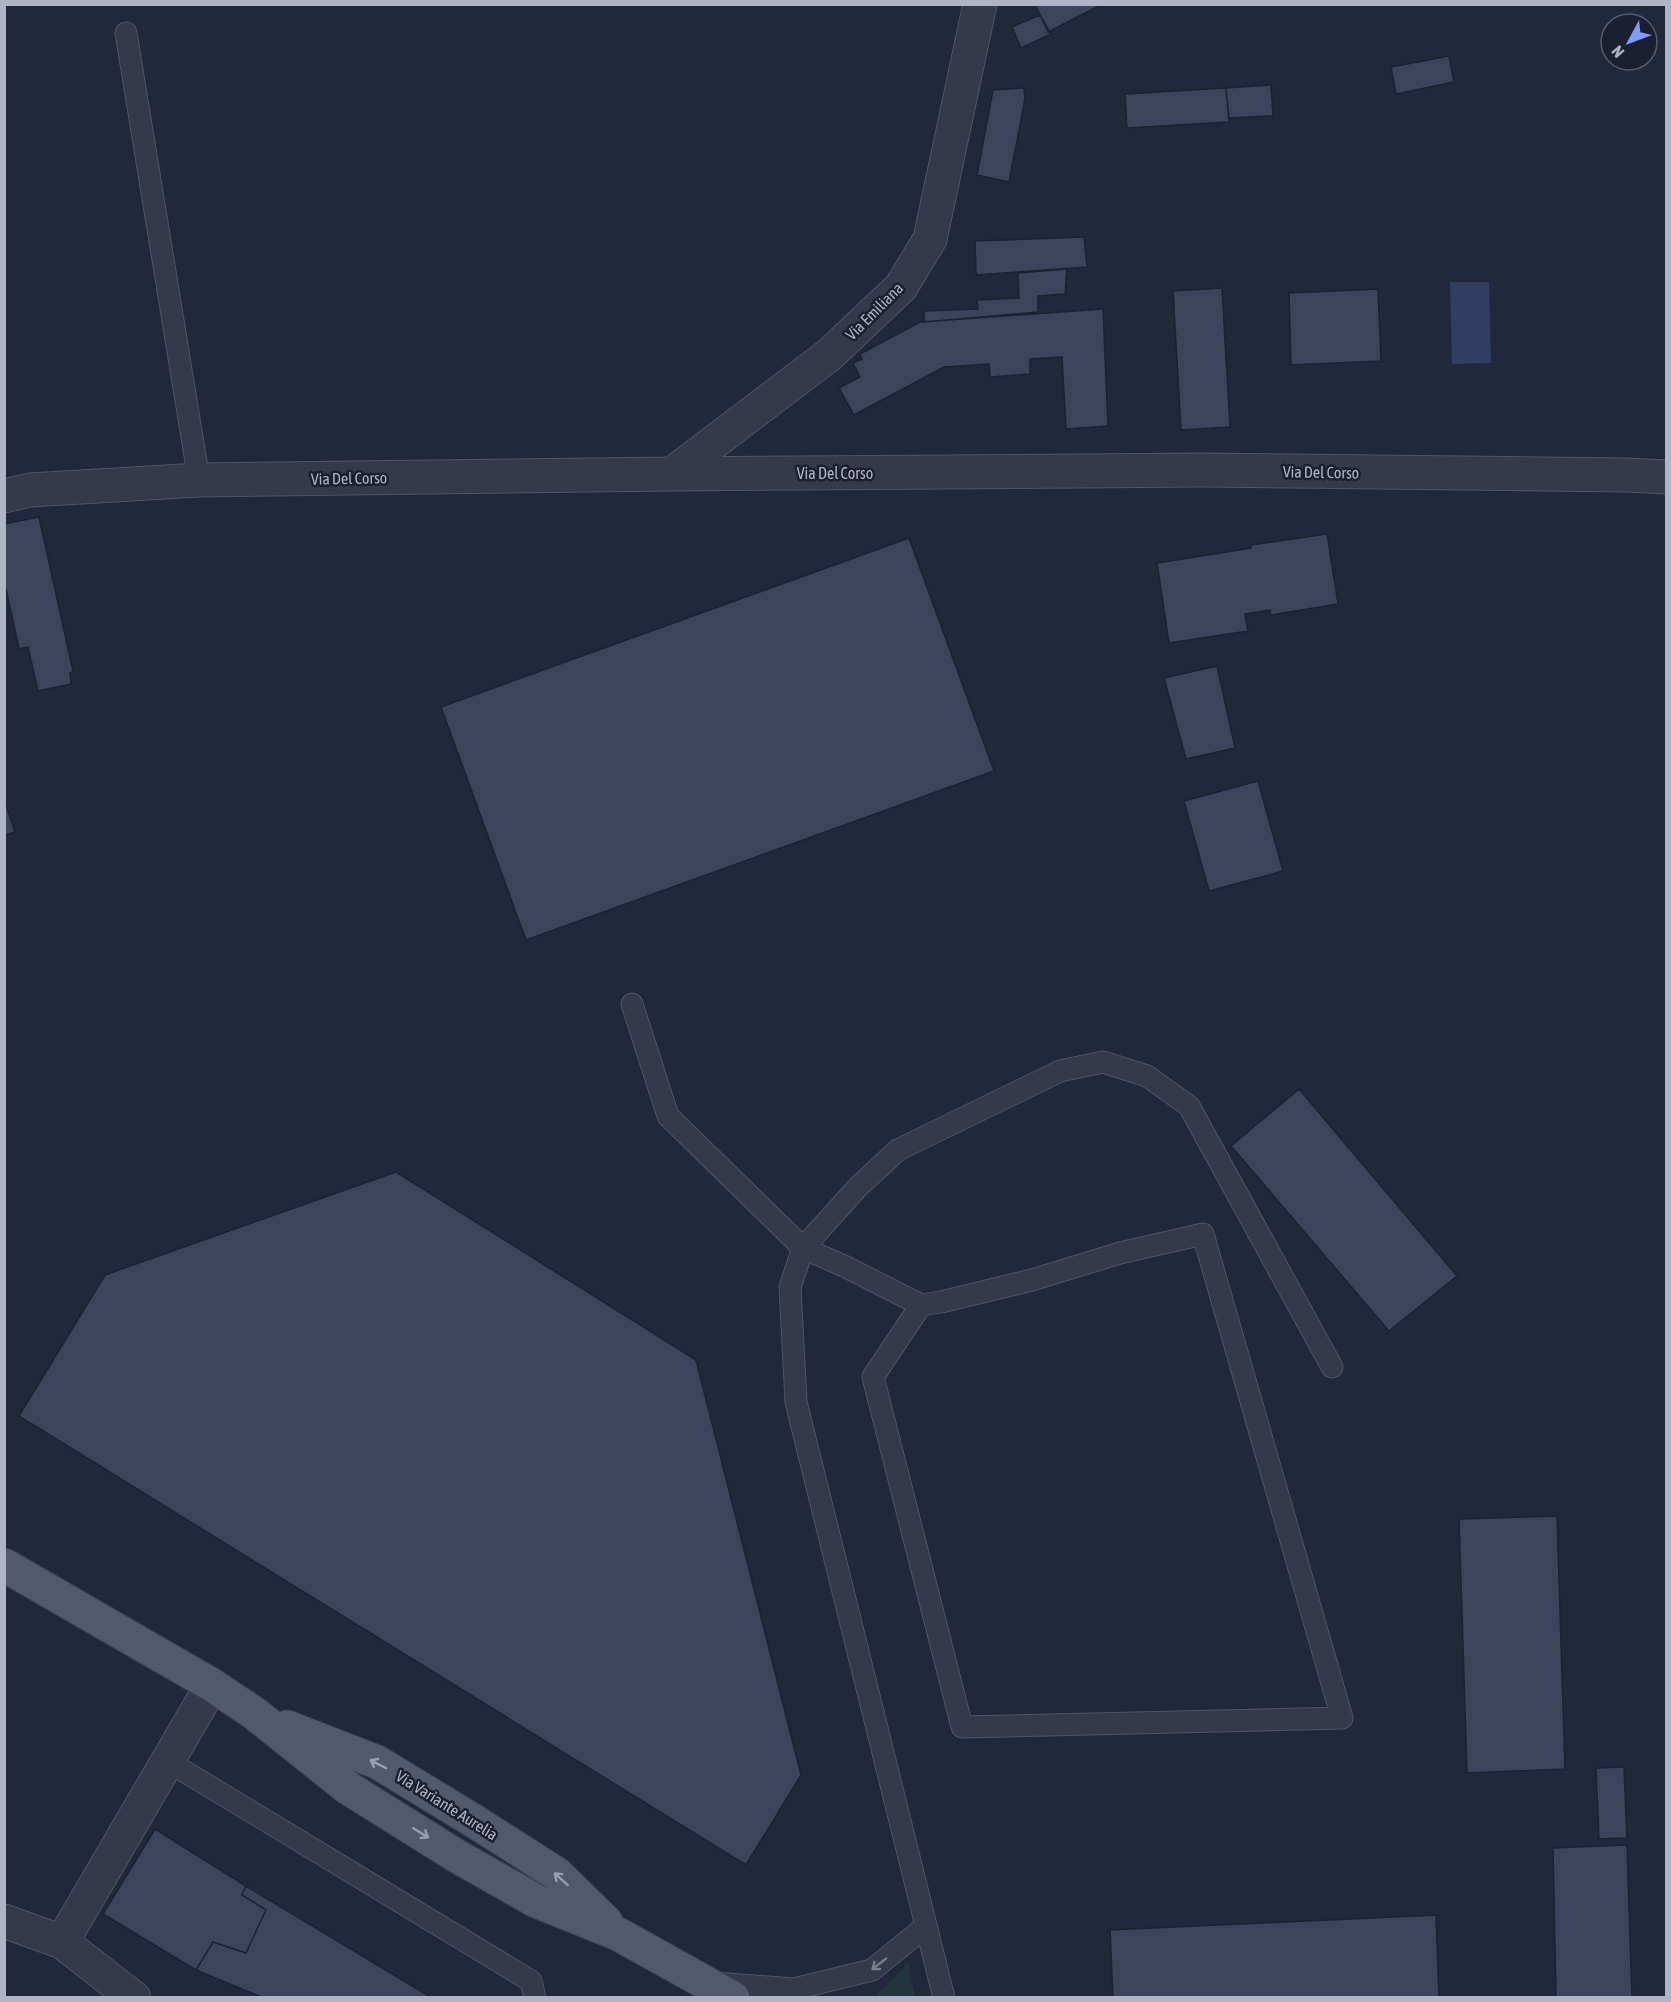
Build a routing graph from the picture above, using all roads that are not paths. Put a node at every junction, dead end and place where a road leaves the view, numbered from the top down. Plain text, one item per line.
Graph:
1 (980, 4) edge
2 (126, 33) dead end
3 (672, 474) junction
4 (1666, 477) edge
5 (199, 480) junction
6 (4, 496) edge
7 (632, 1004) dead end
8 (803, 1248) junction
9 (921, 1305) junction
10 (1332, 1367) dead end
11 (4, 1565) edge
12 (212, 1685) junction
13 (169, 1762) junction
14 (4, 1921) edge
15 (925, 1927) junction
16 (62, 1942) junction
17 (721, 1990) edge
18 (134, 1998) edge
19 (535, 1998) edge
20 (944, 1998) edge

1 - 3 street, Via Emiliana
2 - 5 lane
3 - 4 street, Via Del Corso
3 - 5 street, Via Del Corso
5 - 6 street, Via Del Corso
7 - 8 lane
8 - 9 lane
8 - 10 lane
8 - 15 lane
9 - 9 lane
11 - 12 main road, Via Variante Aurelia
12 - 13 street
12 - 17 main road, Via Variante Aurelia
13 - 16 street
13 - 19 lane
14 - 16 street
15 -> 17 lane
15 - 20 lane
16 - 18 street

